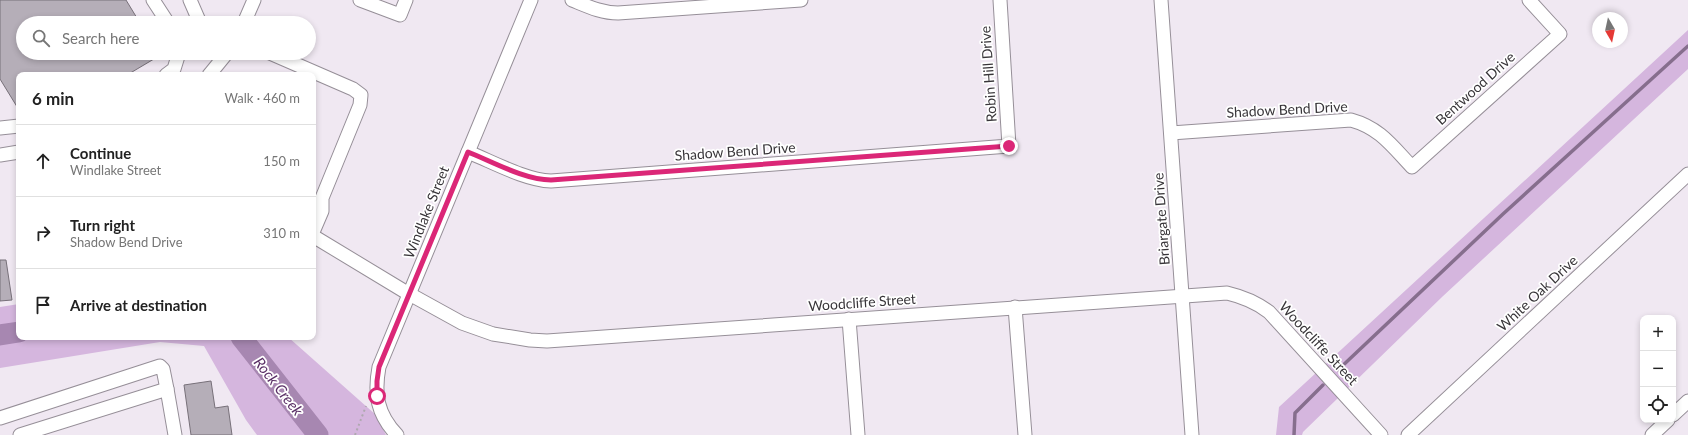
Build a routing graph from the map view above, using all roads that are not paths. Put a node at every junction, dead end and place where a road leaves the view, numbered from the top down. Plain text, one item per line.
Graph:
1 (153, 0) edge
2 (190, 0) edge
3 (254, 0) edge
4 (360, 0) edge
5 (406, 0) edge
6 (531, 0) edge
7 (572, 0) edge
8 (800, 0) edge
9 (1000, 0) edge
10 (1161, 0) edge
11 (1529, 0) edge
12 (163, 16) edge
13 (197, 16) edge
14 (247, 16) edge
15 (177, 60) edge
16 (220, 60) edge
17 (286, 60) edge
18 (170, 72) edge
19 (212, 72) edge
20 (314, 72) edge
21 (316, 73) edge
22 (16, 126) edge
23 (0, 127) edge
24 (1171, 133) junction
25 (1009, 146) joint
26 (16, 152) edge
27 (468, 152) junction
28 (0, 155) edge
29 (1412, 167) joint
30 (1688, 174) edge
31 (316, 225) edge
32 (316, 238) edge
33 (410, 294) junction
34 (1183, 296) junction
35 (1015, 307) junction
36 (849, 319) junction
37 (167, 389) junction
38 (1688, 401) edge
39 (1676, 412) edge
40 (0, 418) edge
41 (1665, 423) edge
42 (38, 432) edge
43 (20, 435) edge
44 (175, 435) edge
45 (397, 435) edge
46 (858, 435) edge
47 (1025, 435) edge
48 (1192, 435) edge
49 (1381, 435) edge
50 (1408, 435) edge
51 (1652, 435) edge

1 - 12 street
2 - 13 street
3 - 14 street
4 - 5 street
6 - 27 street, Windlake Street
7 - 8 street
9 - 25 street, Robin Hill Drive
10 - 24 street, Briargate Drive
11 - 29 street, Bentwood Drive
15 - 18 street
16 - 19 street
17 - 20 street
21 - 31 street
22 - 23 street
24 - 29 street, Shadow Bend Drive
24 - 34 street, Briargate Drive
25 - 27 street, Shadow Bend Drive
26 - 28 street
27 - 33 street, Windlake Street
30 - 50 street, White Oak Drive
32 - 33 street, Woodcliffe Street
33 - 36 street, Woodcliffe Street
33 - 45 street, Windlake Street
34 - 35 street, Woodcliffe Street
34 - 48 street, Briargate Drive
34 - 49 street, Woodcliffe Street
35 - 36 street, Woodcliffe Street
35 - 47 street
36 - 46 street
37 - 40 street
37 - 42 street
37 - 44 street
38 - 39 street
41 - 51 street
42 - 43 street

